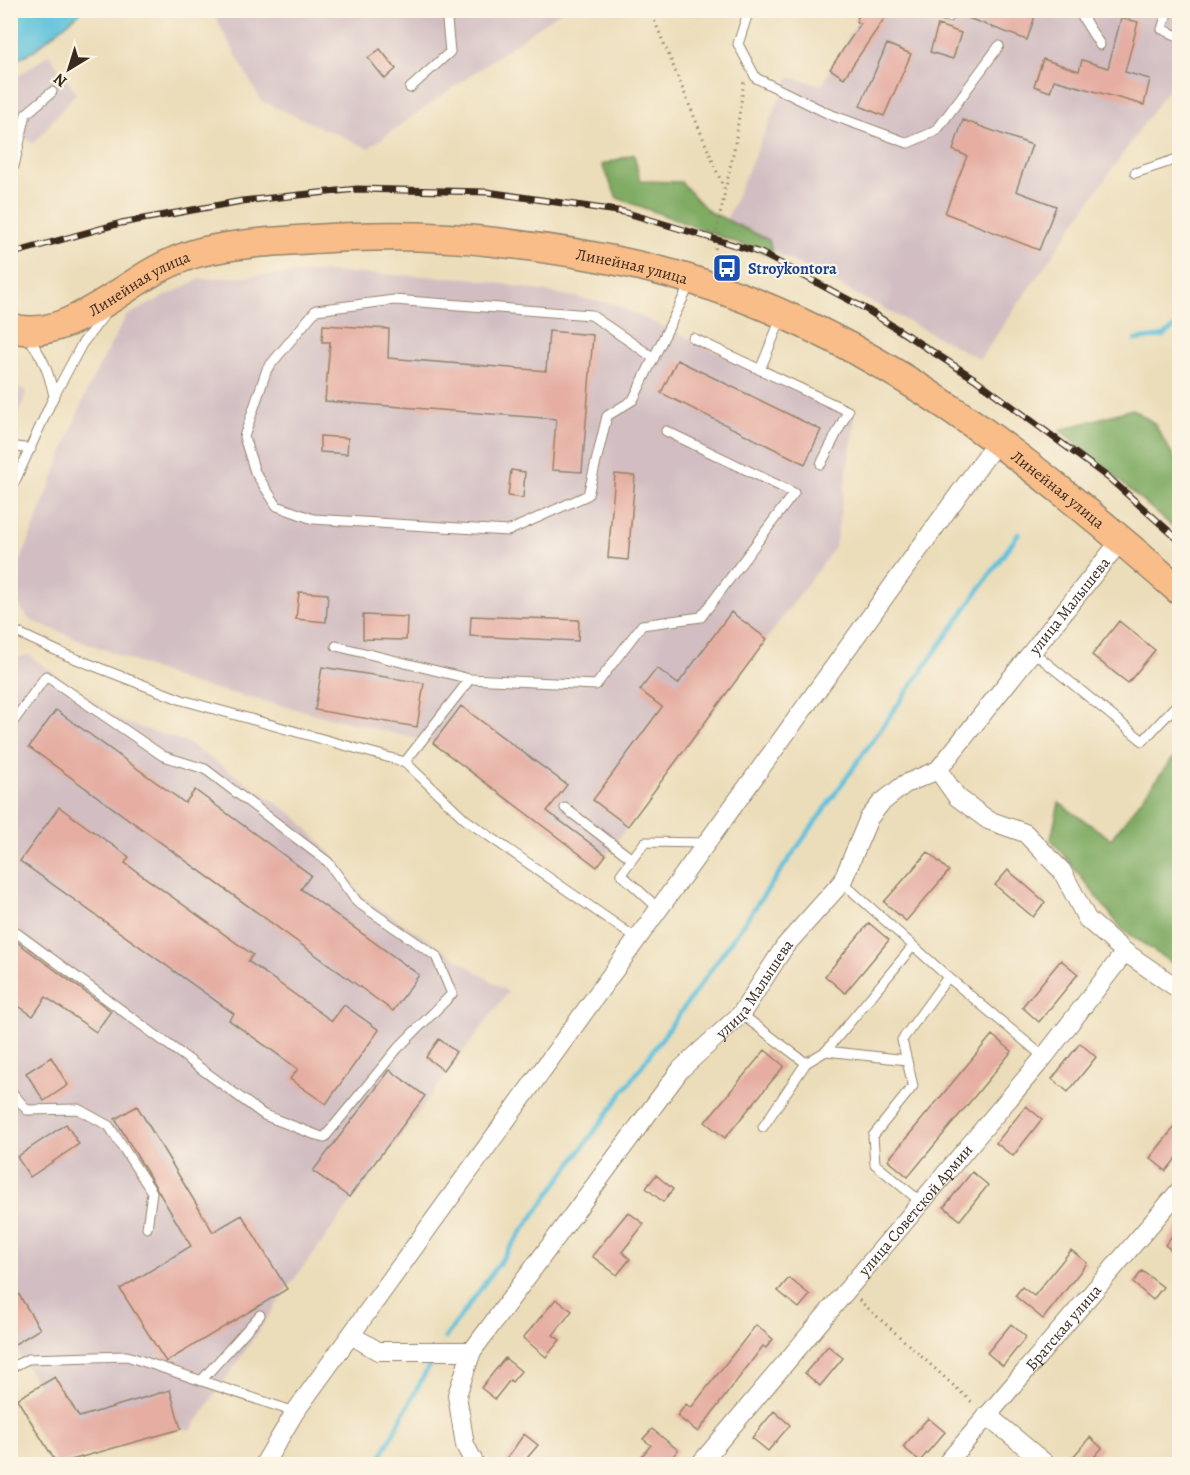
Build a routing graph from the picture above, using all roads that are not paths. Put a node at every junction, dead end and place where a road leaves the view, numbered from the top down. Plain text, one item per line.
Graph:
1 (446, 10) edge
2 (749, 10) edge
3 (919, 10) edge
4 (956, 10) edge
5 (1078, 10) edge
6 (1168, 10) edge
7 (1179, 37) edge
8 (1100, 45) dead end
9 (999, 46) dead end
10 (410, 88) dead end
11 (52, 92) dead end
12 (1179, 158) edge
13 (10, 168) edge
14 (1135, 173) dead end
15 (705, 284) junction
16 (123, 291) junction
17 (783, 315) junction
18 (16, 329) edge
19 (693, 338) dead end
20 (654, 358) junction
21 (760, 370) junction
22 (54, 396) junction
23 (666, 431) dead end
24 (998, 440) junction
25 (10, 446) edge
26 (31, 449) junction
27 (821, 464) dead end
28 (10, 492) edge
29 (1121, 540) junction
30 (1179, 591) edge
31 (10, 629) edge
32 (336, 646) dead end
33 (1032, 651) junction
34 (470, 679) junction
35 (1179, 700) edge
36 (10, 726) edge
37 (405, 762) junction
38 (938, 770) junction
39 (565, 808) dead end
40 (707, 843) junction
41 (632, 859) junction
42 (842, 882) junction
43 (659, 909) junction
44 (10, 928) edge
45 (637, 939) junction
46 (913, 946) junction
47 (1125, 952) junction
48 (948, 977) junction
49 (1179, 990) edge
50 (741, 1014) junction
51 (826, 1051) junction
52 (1044, 1057) junction
53 (907, 1059) junction
54 (806, 1063) junction
55 (10, 1090) edge
56 (763, 1127) dead end
57 (1179, 1190) edge
58 (921, 1202) junction
59 (147, 1228) dead end
60 (260, 1315) dead end
61 (351, 1335) junction
62 (472, 1351) junction
63 (10, 1368) edge
64 (201, 1381) junction
65 (295, 1412) junction
66 (987, 1416) junction
67 (264, 1464) edge
68 (475, 1464) edge
69 (700, 1464) edge
70 (946, 1464) edge
71 (1046, 1464) edge

1 - 10 lane
2 - 9 lane
3 - 4 lane
5 - 8 lane
6 - 7 lane
11 - 13 lane
12 - 14 lane
15 - 16 main road, Линейная улица
15 - 17 main road, Линейная улица
15 - 20 lane
16 - 18 main road, Линейная улица
16 - 22 lane
17 - 21 lane
17 - 24 main road, Линейная улица
18 - 22 lane
19 - 21 lane
20 - 20 lane
21 - 27 lane
22 - 26 lane
23 - 34 lane
24 - 29 main road, Линейная улица
24 - 40 street
25 - 26 lane
26 - 28 lane
29 - 30 main road, Линейная улица
29 - 33 street, улица Малышева
31 - 37 lane
32 - 34 lane
33 - 35 lane
33 - 38 street, улица Малышева
34 - 37 lane
36 - 44 lane
37 - 45 lane
38 - 42 street, улица Малышева
38 - 47 street
39 - 41 lane
40 - 41 lane
40 - 43 street
41 - 43 lane
42 - 46 lane
42 - 50 street, улица Малышева
43 - 45 street
45 - 61 street
46 - 48 lane
46 - 51 lane
47 - 49 street
47 - 52 street, улица Советской Армии
48 - 52 lane
48 - 53 lane
50 - 54 lane
50 - 62 street, улица Малышева
51 - 53 lane
51 - 54 lane
52 - 58 street, улица Советской Армии
53 - 58 lane
54 - 56 lane
55 - 59 lane
57 - 66 street, Братская улица
58 - 69 street, улица Советской Армии
60 - 64 lane
61 - 62 street
61 - 65 street
62 - 68 street, улица Малышева
63 - 64 lane
64 - 65 lane
65 - 67 street
66 - 70 street, Братская улица
66 - 71 street

